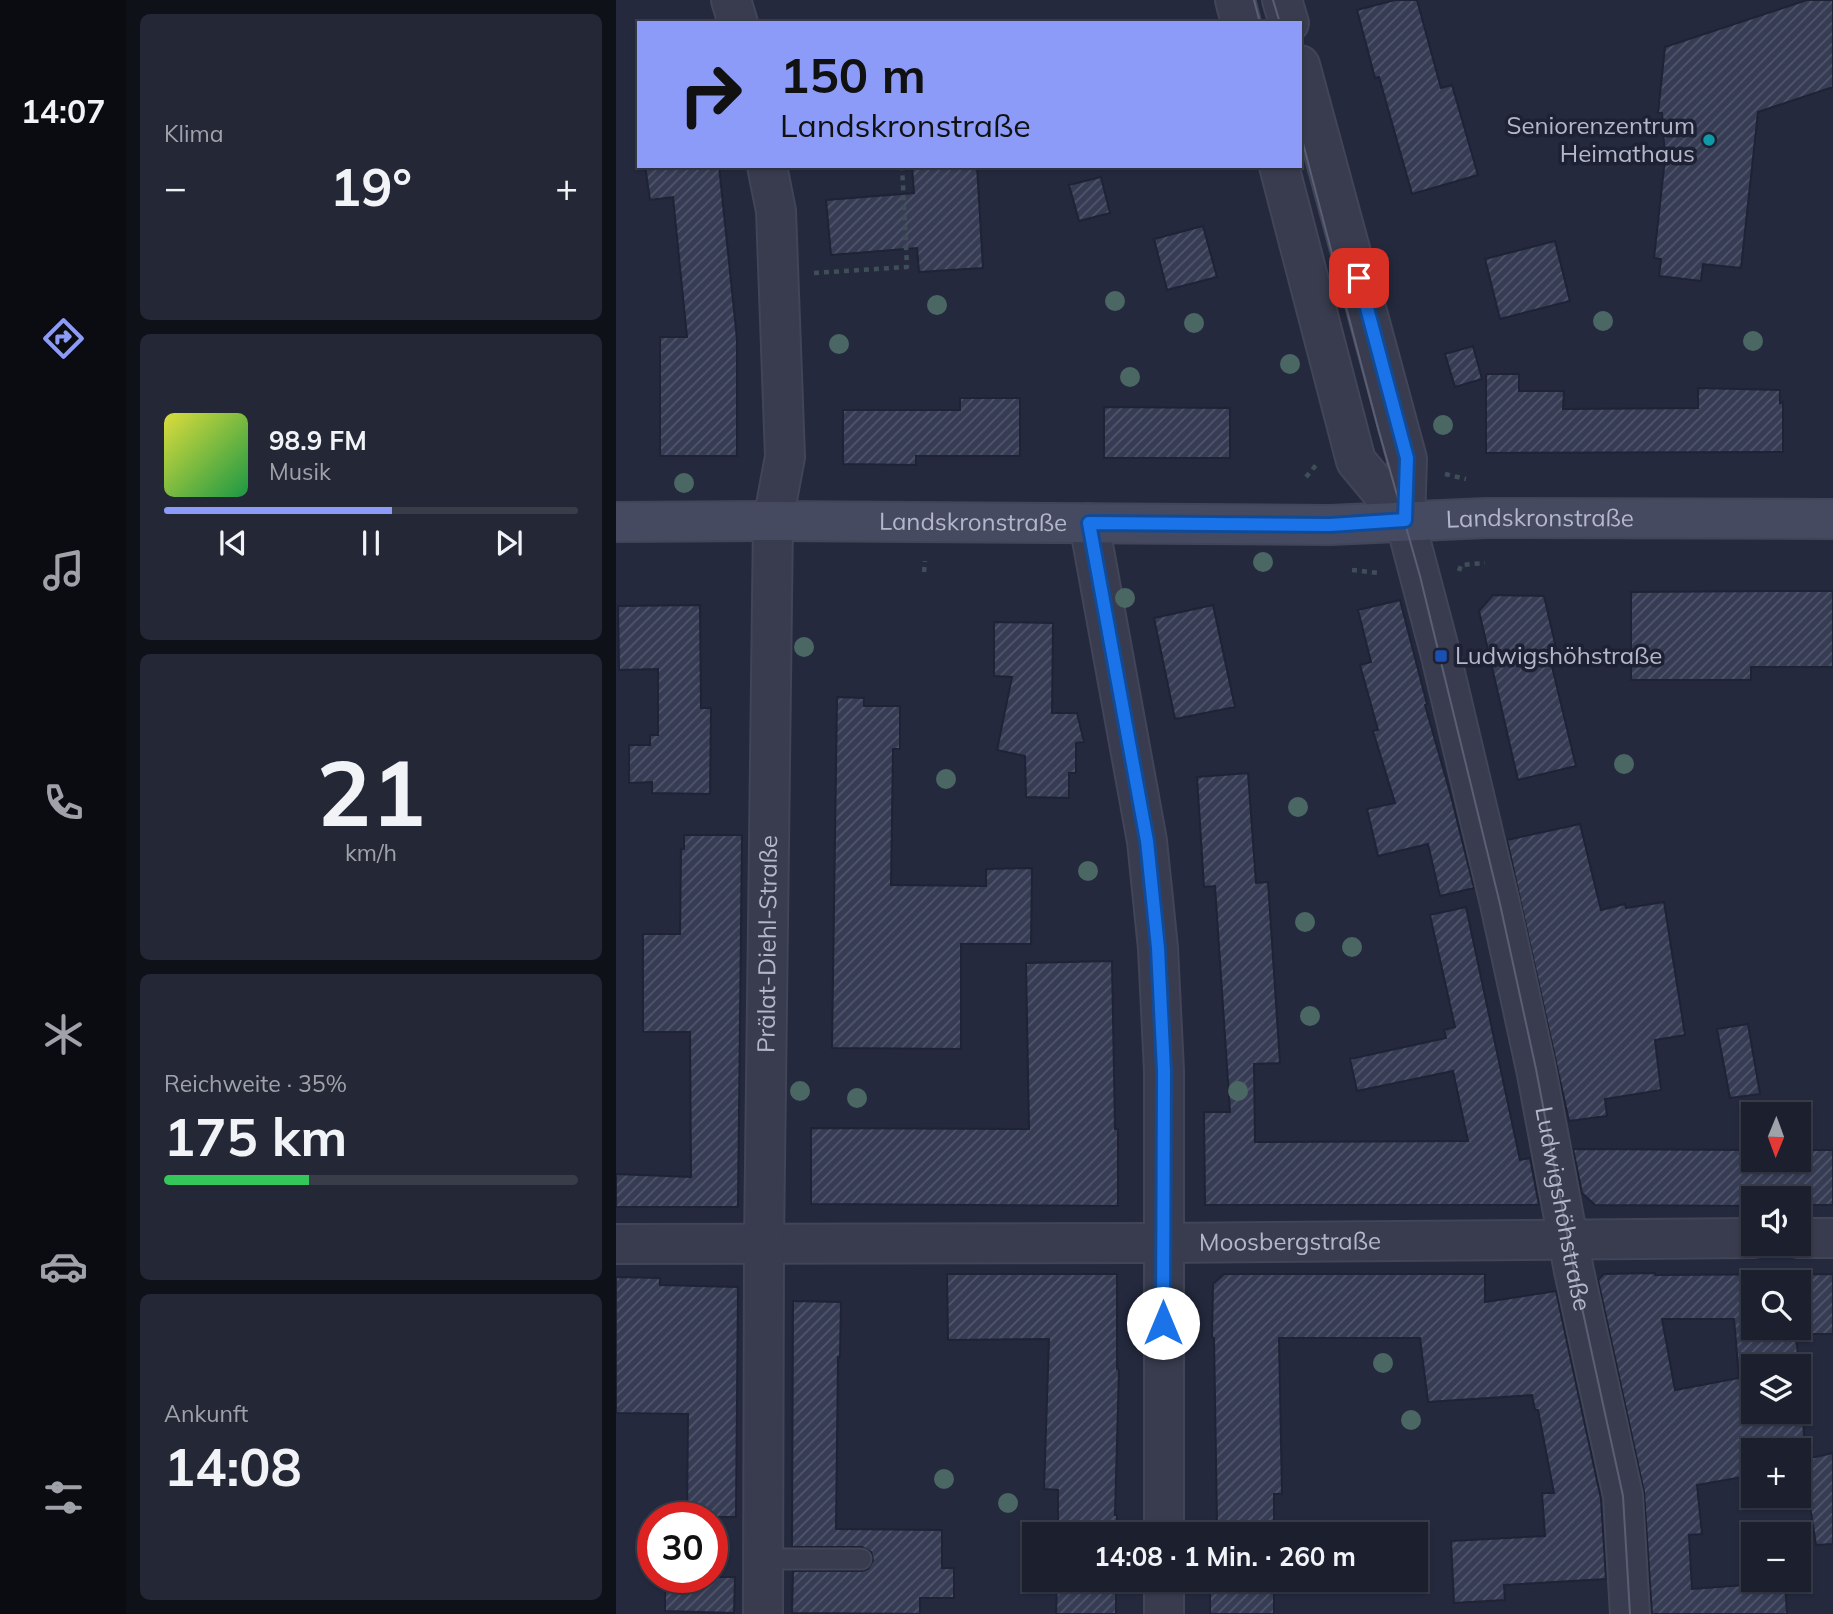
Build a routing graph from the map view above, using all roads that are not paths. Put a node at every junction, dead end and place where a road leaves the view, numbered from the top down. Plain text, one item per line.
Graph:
1 (731, 0) edge
2 (1236, 0) edge
3 (1282, 0) edge
4 (736, 21) edge
5 (1241, 21) edge
6 (1288, 21) edge
7 (1302, 72) edge
8 (767, 168) edge
9 (1280, 168) edge
10 (1833, 519) edge
11 (1405, 520) junction
12 (774, 521) junction
13 (616, 523) edge
14 (1089, 523) junction
15 (1741, 1238) edge
16 (1811, 1238) edge
17 (1833, 1238) edge
18 (1569, 1240) junction
19 (1163, 1243) junction
20 (616, 1244) edge
21 (764, 1244) junction
22 (1164, 1522) edge
23 (763, 1559) junction
24 (861, 1559) dead end
25 (1164, 1592) edge
26 (763, 1614) edge
27 (1164, 1614) edge
28 (1630, 1614) edge

1 - 4 street
2 - 5 street
3 - 6 street
7 - 11 street, Ludwigshöhstraße
8 - 12 street, Prälat-Diehl-Straße
9 - 11 street, Ludwigshöhstraße
10 - 11 main road, Landskronstraße
11 - 14 main road, Landskronstraße
11 - 18 street, Ludwigshöhstraße
12 - 13 main road, Landskronstraße
12 - 14 main road, Landskronstraße
12 - 21 street, Prälat-Diehl-Straße
14 - 19 street
15 - 18 street, Moosbergstraße
16 - 17 street
18 - 19 street, Moosbergstraße
18 - 28 street, Ludwigshöhstraße
19 - 21 street, Moosbergstraße
19 - 22 street
20 - 21 street, Moosbergstraße
21 - 23 street, Prälat-Diehl-Straße
23 - 24 lane
23 - 26 street, Prälat-Diehl-Straße
25 - 27 street

